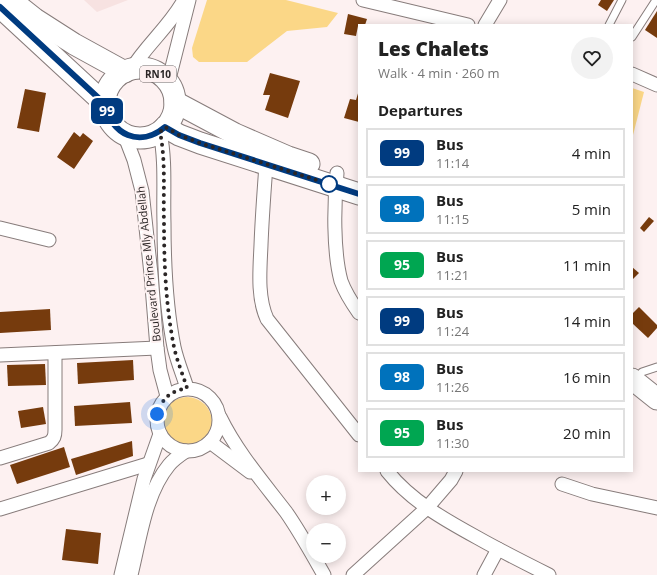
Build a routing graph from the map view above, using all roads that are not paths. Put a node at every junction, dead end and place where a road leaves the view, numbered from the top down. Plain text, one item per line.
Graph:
1 (11, 0) edge
2 (184, 0) edge
3 (190, 0) edge
4 (363, 0) edge
5 (500, 0) edge
6 (622, 0) edge
7 (656, 0) edge
8 (0, 7) edge
9 (464, 24) edge
10 (486, 24) edge
11 (609, 24) edge
12 (633, 35) edge
13 (128, 71) junction
14 (633, 74) edge
15 (657, 85) edge
16 (171, 92) junction
17 (105, 104) junction
18 (163, 130) junction
19 (124, 134) junction
20 (266, 165) junction
21 (336, 180) junction
22 (358, 180) edge
23 (358, 193) edge
24 (0, 228) edge
25 (49, 240) dead end
26 (358, 312) edge
27 (157, 348) junction
28 (55, 352) junction
29 (0, 355) edge
30 (644, 373) edge
31 (187, 388) junction
32 (167, 396) junction
33 (657, 399) edge
34 (220, 417) junction
35 (160, 434) junction
36 (358, 435) edge
37 (210, 442) junction
38 (186, 451) junction
39 (0, 458) edge
40 (148, 464) junction
41 (388, 472) edge
42 (455, 472) edge
43 (258, 477) junction
44 (562, 484) dead end
45 (427, 508) junction
46 (657, 508) edge
47 (0, 509) edge
48 (134, 543) junction
49 (498, 549) junction
50 (121, 575) edge
51 (131, 575) edge
52 (324, 575) edge
53 (353, 575) edge
54 (484, 575) edge
55 (549, 575) edge

1 - 13 main road, RN10
2 - 13 street
3 - 16 street
4 - 9 street
5 - 10 street
6 - 11 lane
7 - 12 lane
8 - 17 main road
13 - 16 main road, RN10
13 - 17 main road, RN10
14 - 15 street
16 - 18 main road
16 - 21 main road, RN10
17 - 19 main road
18 - 19 main road
18 - 20 main road, RN10
18 - 31 street, Boulevard Prince Mly Abdellah
19 - 27 street, Boulevard Prince Mly Abdellah
20 - 21 main road, RN10
20 - 36 street
21 - 22 main road, RN10
21 - 23 main road, RN10
21 - 26 street
24 - 25 street
27 - 28 street
27 - 32 street, Boulevard Prince Mly Abdellah
28 - 29 street
28 - 39 street
30 - 33 main road
31 - 32 street
31 - 34 street
32 - 35 street
34 - 37 street
34 - 43 street
35 - 38 street
35 - 40 street
37 - 38 street
37 - 43 street
38 - 48 street
40 - 47 street
40 - 48 street
41 - 45 street
42 - 45 street
43 - 52 street
44 - 46 street
45 - 49 street
45 - 53 street
48 - 50 street
48 - 51 street
49 - 54 street
49 - 55 street

